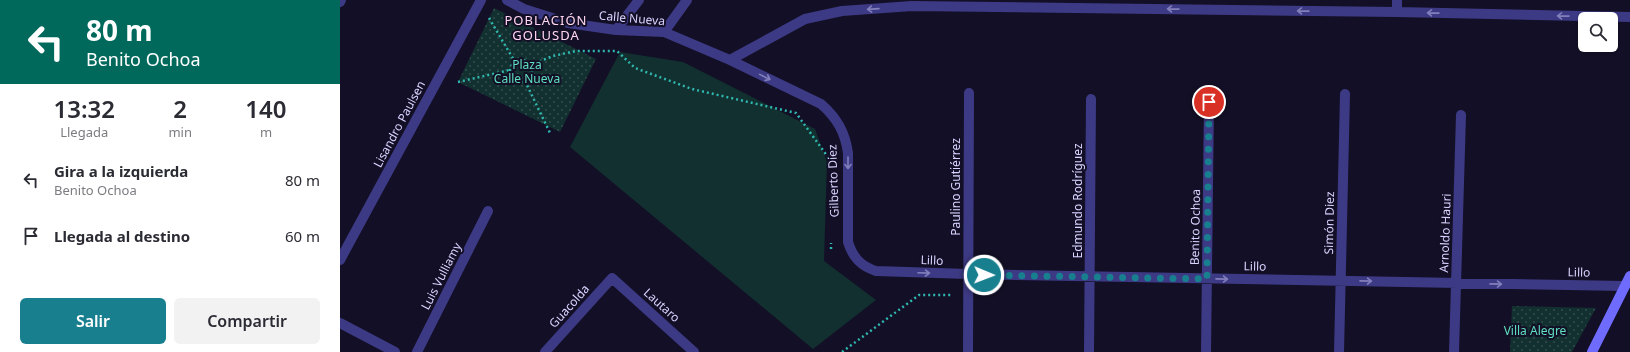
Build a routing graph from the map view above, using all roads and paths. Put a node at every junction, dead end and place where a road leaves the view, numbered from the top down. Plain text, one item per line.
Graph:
1 (507, 0) edge
2 (639, 0) edge
3 (687, 0) edge
4 (1397, 0) edge
5 (480, 1) edge
6 (912, 3) edge
7 (1068, 4) edge
8 (1231, 5) edge
9 (1397, 12) junction
10 (1630, 17) edge
11 (616, 30) junction
12 (664, 32) junction
13 (730, 60) junction
14 (515, 62) junction
15 (530, 65) junction
16 (510, 70) junction
17 (525, 81) junction
18 (458, 82) dead end
19 (968, 93) dead end
20 (1345, 94) dead end
21 (1091, 99) dead end
22 (1209, 102) dead end
23 (1462, 115) dead end
24 (551, 135) dead end
25 (833, 172) dead end
26 (488, 211) dead end
27 (832, 241) dead end
28 (831, 249) dead end
29 (340, 260) edge
30 (885, 271) joint
31 (968, 274) junction
32 (1090, 276) junction
33 (1630, 276) edge
34 (612, 278) joint
35 (1207, 279) junction
36 (1340, 281) junction
37 (1456, 283) junction
38 (1625, 286) junction
39 (968, 295) junction
40 (340, 323) edge
41 (692, 351) edge
42 (395, 352) edge
43 (417, 352) edge
44 (545, 352) edge
45 (842, 352) edge
46 (968, 352) edge
47 (1089, 352) edge
48 (1206, 352) edge
49 (1339, 352) edge
50 (1454, 352) edge
51 (1592, 352) edge

1 - 11 street, Calle Nueva
2 - 11 street
3 - 12 street
4 - 9 street
5 - 14 path
5 - 29 street, Lisandro Paulsen
6 - 7 street
6 -> 13 street
8 -> 7 street
9 -> 8 street
10 -> 9 street
11 - 12 street, Calle Nueva
12 - 13 street, Calle Nueva
13 -> 30 street, Gilberto Diez
14 - 15 path
14 - 16 path
15 - 17 path
15 - 25 path
16 - 17 path
16 - 18 path
17 - 24 path
19 - 31 street, Paulino Gutiérrez
20 - 36 street, Simón Diez
21 - 32 street, Edmundo Rodríguez
22 - 35 street, Benito Ochoa
23 - 37 street, Arnoldo Hauri
26 - 43 street, Luis Vulliamy
27 - 28 path
30 -> 31 street, Lillo
31 - 32 street, Lillo
31 - 39 street, Paulino Gutiérrez
32 - 35 street, Lillo
32 - 47 street, Edmundo Rodríguez
33 - 38 street
34 - 41 street, Lautaro
34 - 44 street, Guacolda
35 -> 36 street, Lillo
35 - 48 street, Benito Ochoa
36 -> 37 street, Lillo
36 - 49 street, Simón Diez
37 -> 38 street, Lillo
37 - 50 street, Arnoldo Hauri
38 - 51 street
39 - 45 path
39 - 46 street, Paulino Gutiérrez
40 - 42 street

